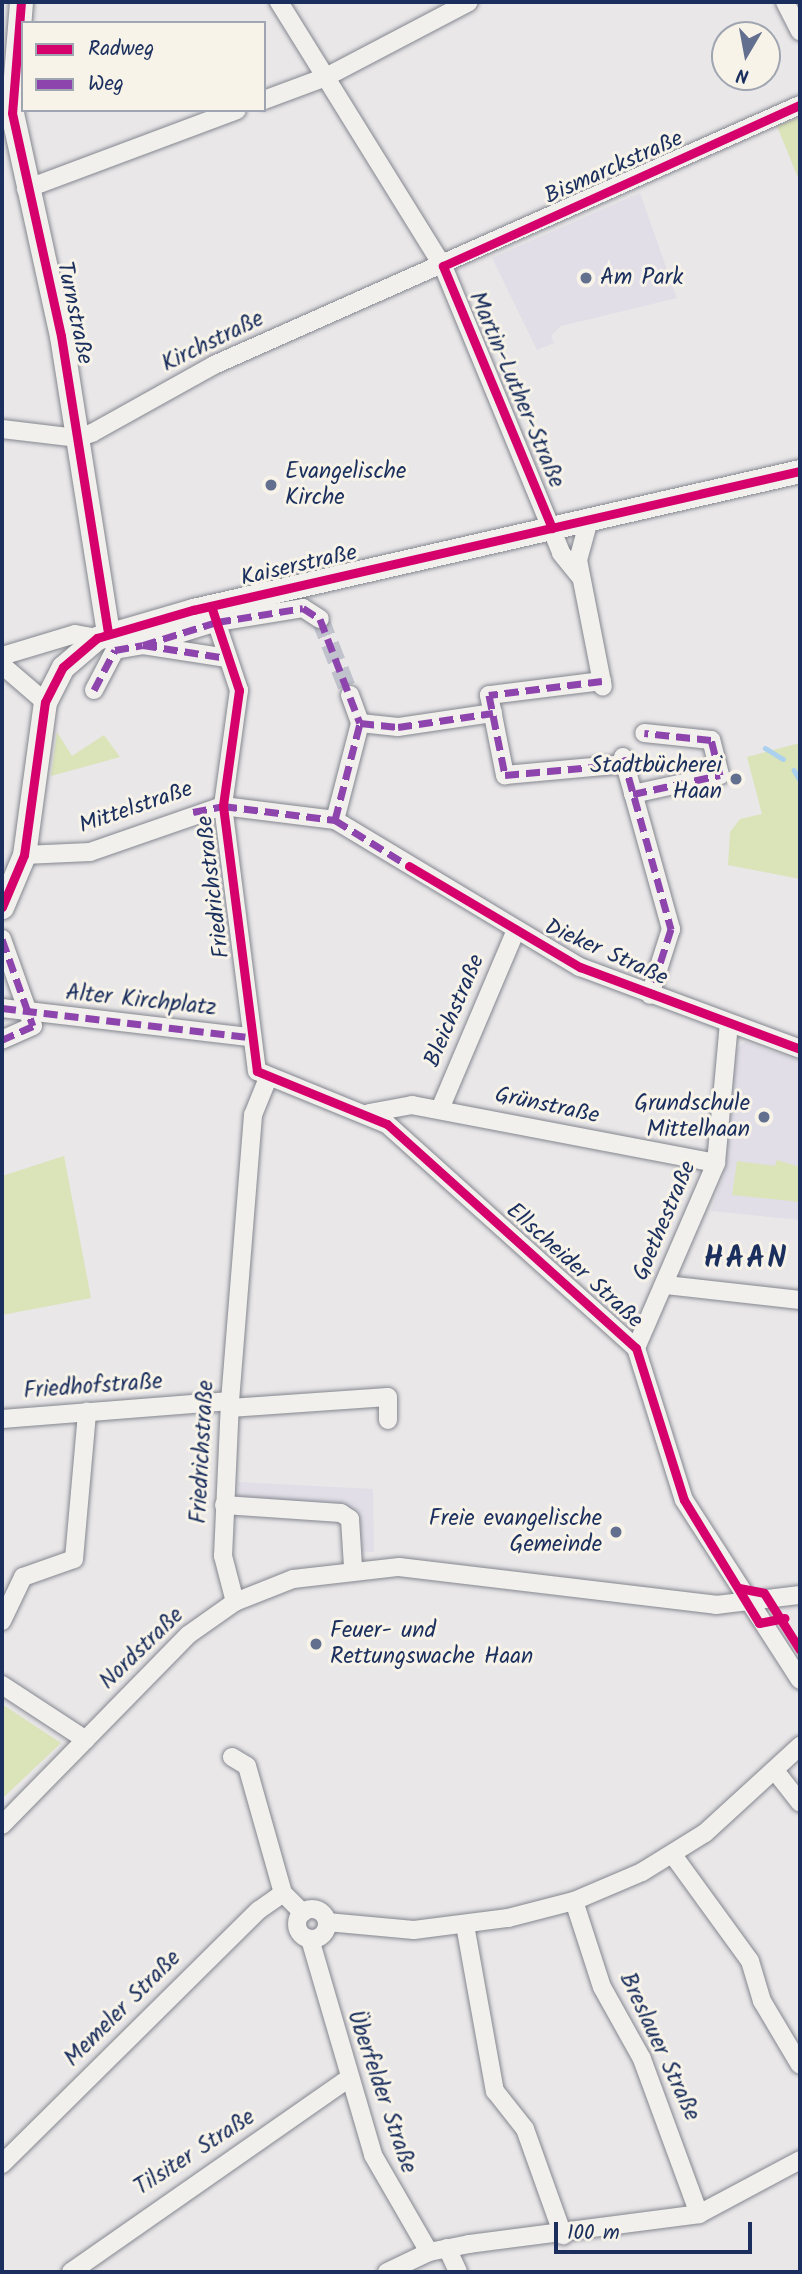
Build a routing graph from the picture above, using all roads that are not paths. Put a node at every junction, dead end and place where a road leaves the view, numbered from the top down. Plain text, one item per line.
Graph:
1 (21, 2) edge
2 (279, 2) edge
3 (469, 2) edge
4 (785, 2) edge
5 (800, 31) edge
6 (326, 77) junction
7 (266, 99) edge
8 (800, 105) edge
9 (232, 112) edge
10 (26, 189) junction
11 (443, 266) junction
12 (2, 429) edge
13 (78, 438) junction
14 (800, 471) edge
15 (589, 520) junction
16 (552, 528) junction
17 (580, 578) junction
18 (214, 614) junction
19 (320, 619) dead end
20 (103, 635) junction
21 (143, 645) junction
22 (2, 656) edge
23 (227, 658) junction
24 (2, 665) edge
25 (94, 691) dead end
26 (350, 695) tunnel mouth
27 (45, 702) junction
28 (493, 713) junction
29 (360, 723) junction
30 (644, 733) dead end
31 (633, 794) junction
32 (223, 806) junction
33 (335, 820) junction
34 (24, 855) junction
35 (2, 907) edge
36 (515, 932) junction
37 (2, 939) edge
38 (650, 995) junction
39 (2, 1008) edge
40 (28, 1014) junction
41 (729, 1024) junction
42 (250, 1037) junction
43 (2, 1040) edge
44 (800, 1049) edge
45 (267, 1080) junction
46 (440, 1109) junction
47 (369, 1113) junction
48 (716, 1163) junction
49 (666, 1285) junction
50 (800, 1300) edge
51 (636, 1348) junction
52 (230, 1404) junction
53 (87, 1412) junction
54 (2, 1419) edge
55 (388, 1420) dead end
56 (224, 1505) junction
57 (353, 1567) junction
58 (800, 1595) edge
59 (235, 1602) junction
60 (747, 1606) junction
61 (2, 1621) edge
62 (800, 1680) edge
63 (2, 1685) edge
64 (86, 1740) junction
65 (800, 1746) edge
66 (232, 1757) dead end
67 (776, 1772) junction
68 (800, 1803) edge
69 (2, 1825) edge
70 (673, 1855) junction
71 (283, 1893) junction
72 (574, 1901) junction
73 (303, 1913) junction
74 (327, 1922) junction
75 (466, 1926) junction
76 (310, 1939) junction
77 (800, 2065) edge
78 (349, 2078) junction
79 (800, 2160) edge
80 (2, 2164) edge
81 (699, 2214) junction
82 (563, 2235) junction
83 (447, 2248) junction
84 (429, 2252) junction
85 (71, 2272) edge
86 (387, 2272) edge
87 (458, 2272) edge

1 - 10 main road, Turnstraße
2 - 6 street, Martin-Luther-Straße
3 - 6 street
4 - 5 street
6 - 7 street
6 - 11 street, Martin-Luther-Straße
8 - 11 street, Bismarckstraße
9 - 10 street
10 - 13 main road, Turnstraße
11 - 13 street, Kirchstraße
11 - 16 street, Martin-Luther-Straße
12 - 13 street
13 - 20 main road, Turnstraße
14 - 15 main road, Kaiserstraße
15 - 16 main road, Kaiserstraße
15 - 17 street
16 - 17 street, Martin-Luther-Straße
16 - 18 main road, Kaiserstraße
17 - 28 street
18 - 19 street
18 - 20 main road, Kaiserstraße
18 - 21 street
18 - 23 street, Friedrichstraße
20 - 22 street, Kaiserstraße
20 - 27 main road, Kaiserstraße
21 - 23 street
21 - 25 street
23 - 32 street, Friedrichstraße
24 - 27 street
26 - 29 street
27 - 34 main road, Kaiserstraße
28 - 29 street
28 - 31 street
29 - 33 street
30 - 31 street
31 - 38 street
32 - 33 street, Dieker Straße
32 - 34 street, Mittelstraße
32 - 42 street, Friedrichstraße
33 - 36 street, Dieker Straße
34 - 35 main road, Kaiserstraße
36 - 38 street, Dieker Straße
36 - 46 street, Bleichstraße
37 - 40 street
38 - 41 street, Dieker Straße
39 - 40 street, Alter Kirchplatz
40 - 42 street, Alter Kirchplatz
40 - 43 street
41 - 44 street, Dieker Straße
41 - 48 street, Goethestraße
42 - 45 street, Friedrichstraße
45 - 47 street, Ellscheider Straße
45 - 52 street, Friedrichstraße
46 - 47 street, Grünstraße
46 - 48 street, Grünstraße
47 - 51 street, Ellscheider Straße
48 - 49 street, Goethestraße
49 - 50 street
49 - 51 street, Goethestraße
51 - 60 street, Ellscheider Straße
52 - 53 street, Friedhofstraße
52 - 55 street, Friedhofstraße
52 - 56 street, Friedrichstraße
53 - 54 street, Friedhofstraße
53 - 61 street
56 - 57 street
56 - 59 street, Friedrichstraße
57 - 59 street, Nordstraße
57 - 60 street, Nordstraße
58 - 60 street, Nordstraße
59 - 64 street, Nordstraße
60 - 62 street, Ellscheider Straße
63 - 64 street
64 - 69 street, Nordstraße
65 - 67 street
66 - 71 street
67 - 68 street
67 - 70 street
70 - 72 street
70 - 77 street
71 - 73 street
71 - 80 street, Memeler Straße
72 - 75 street
72 - 81 street, Breslauer Straße
73 - 74 street
73 - 76 street
74 - 75 street
74 - 76 street
75 - 82 street
76 - 78 street, Überfelder Straße
78 - 84 street, Überfelder Straße
78 - 85 street, Tilsiter Straße
79 - 81 street
81 - 82 street
82 - 83 street
83 - 84 street
83 - 87 street
84 - 86 street

